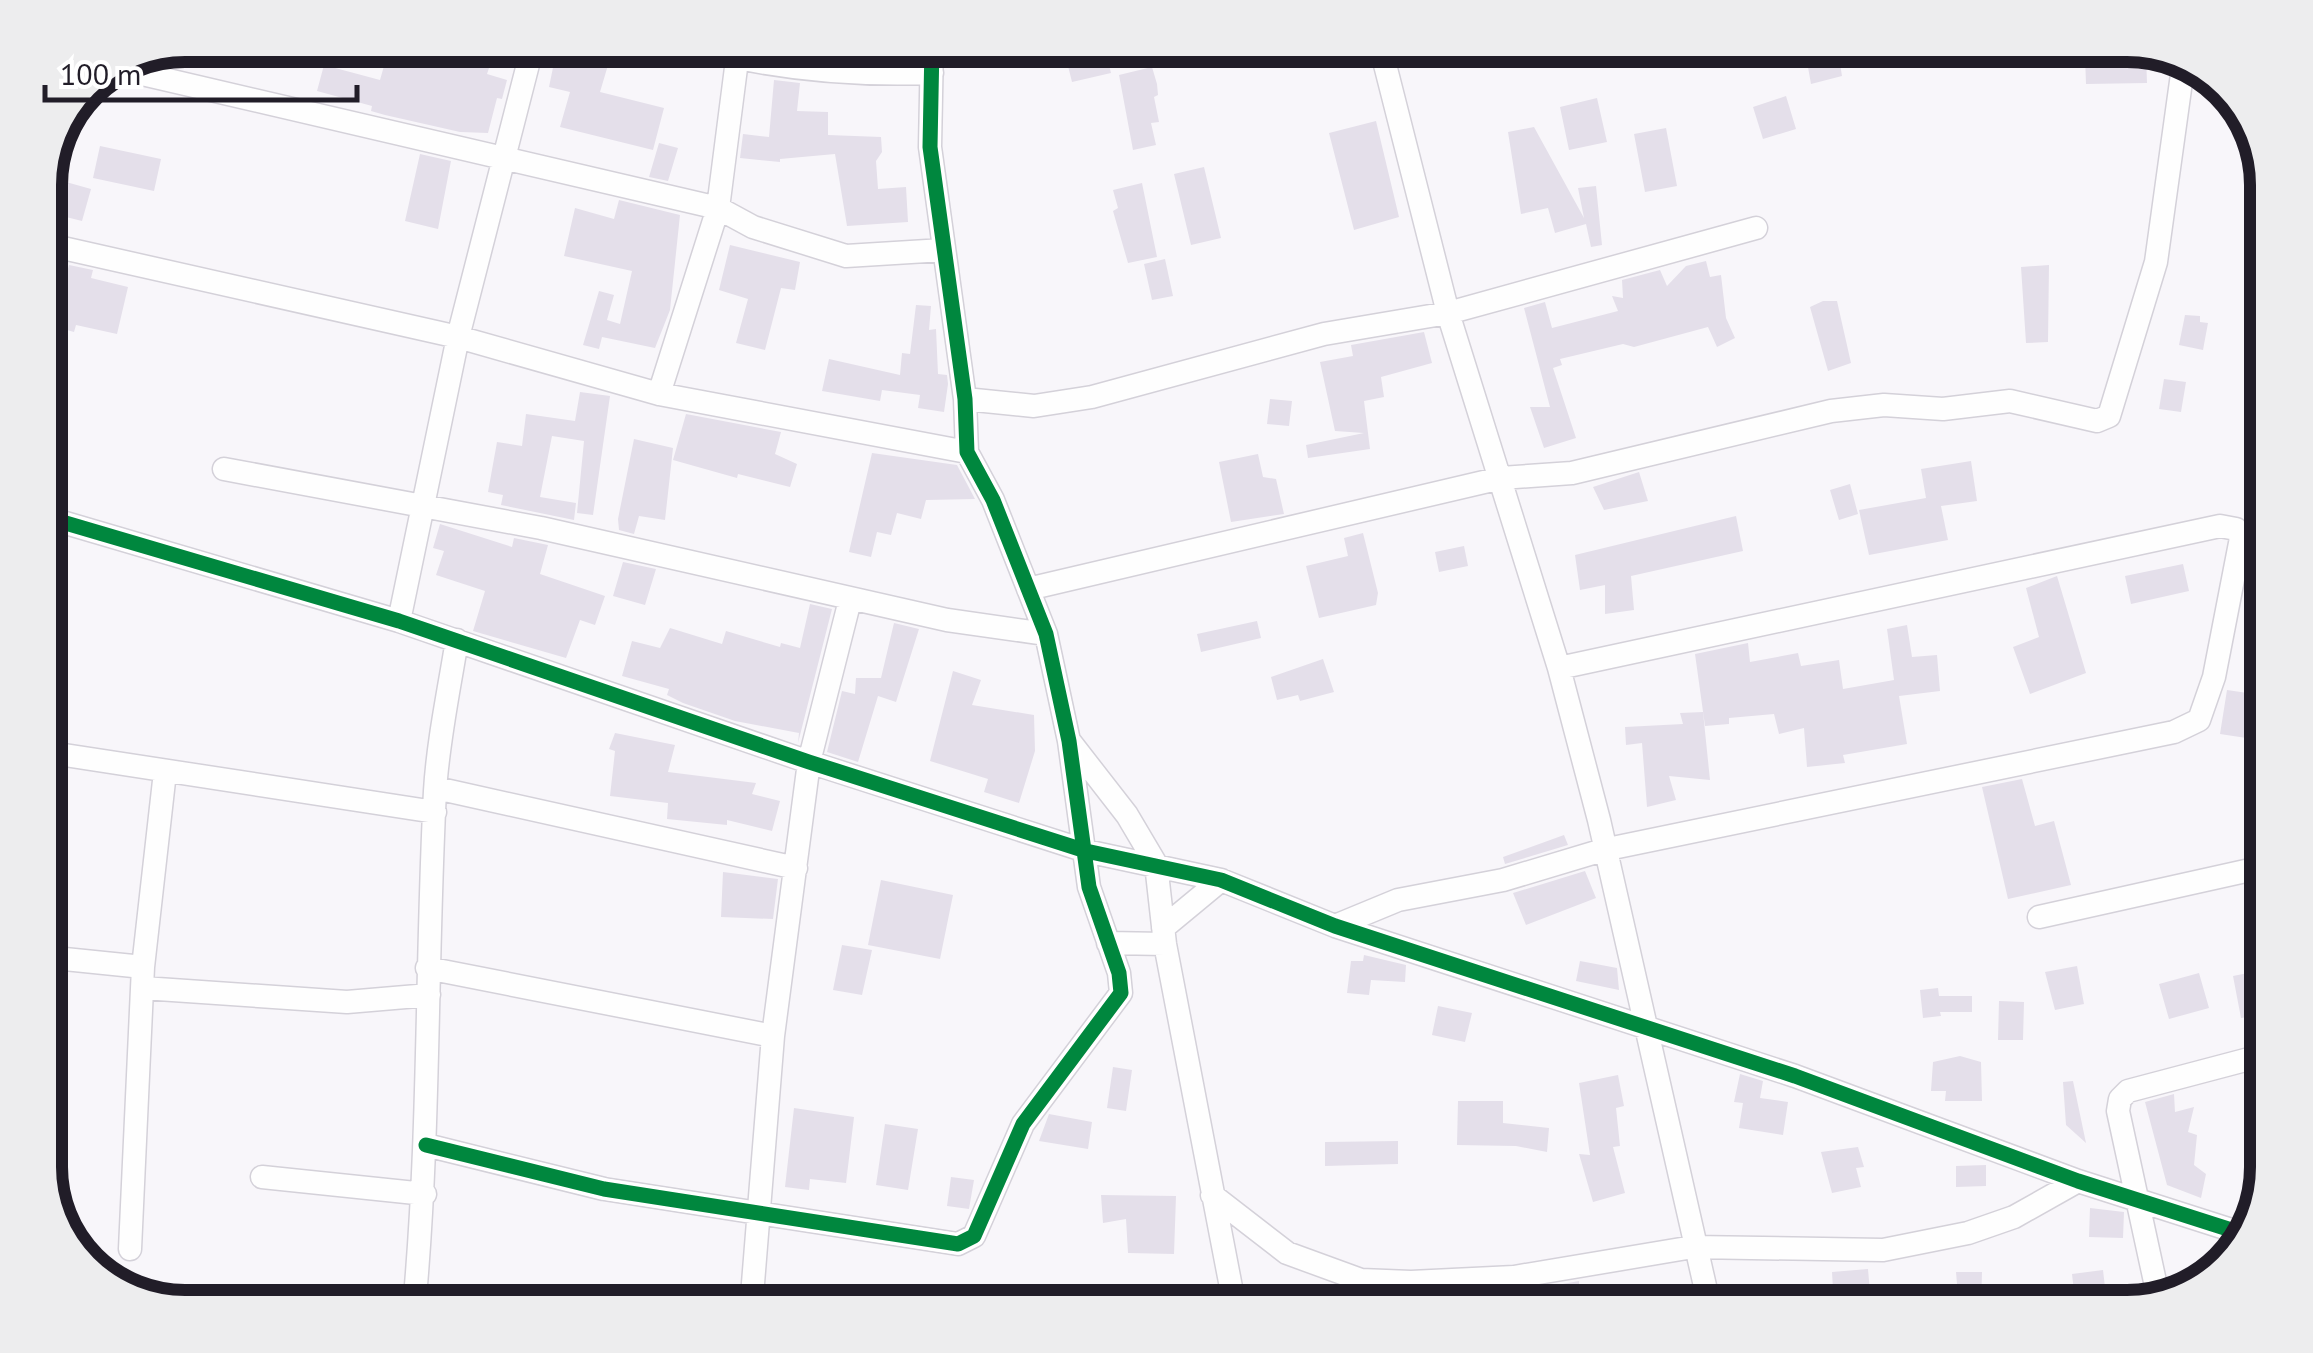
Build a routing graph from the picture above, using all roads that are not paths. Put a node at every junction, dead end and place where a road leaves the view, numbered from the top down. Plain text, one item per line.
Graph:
1 (529, 62) edge
2 (737, 62) edge
3 (754, 62) edge
4 (932, 62) edge
5 (1384, 62) edge
6 (137, 73) edge
7 (932, 73) junction
8 (2182, 75) edge
9 (507, 157) junction
10 (718, 208) junction
11 (1756, 228) dead end
12 (63, 248) edge
13 (943, 250) junction
14 (1448, 312) junction
15 (458, 338) junction
16 (660, 394) junction
17 (965, 399) junction
18 (966, 452) junction
19 (224, 469) dead end
20 (1501, 478) junction
21 (426, 504) junction
22 (63, 521) edge
23 (1028, 589) junction
24 (850, 600) junction
25 (399, 620) junction
26 (1046, 634) junction
27 (456, 640) junction
28 (1559, 668) junction
29 (1068, 741) junction
30 (63, 755) edge
31 (809, 762) junction
32 (165, 772) junction
33 (436, 788) junction
34 (435, 812) junction
35 (1086, 850) junction
36 (1603, 850) junction
37 (1156, 864) junction
38 (796, 868) junction
39 (2250, 870) edge
40 (1221, 880) junction
41 (2039, 916) dead end
42 (1335, 926) junction
43 (1164, 936) junction
44 (1108, 942) junction
45 (63, 961) edge
46 (427, 968) junction
47 (143, 978) junction
48 (429, 995) junction
49 (1643, 1029) junction
50 (773, 1036) junction
51 (2250, 1059) edge
52 (426, 1145) junction
53 (262, 1177) dead end
54 (2078, 1182) junction
55 (425, 1194) junction
56 (1212, 1196) junction
57 (2136, 1196) junction
58 (762, 1212) junction
59 (2233, 1230) edge
60 (1694, 1247) junction
61 (130, 1248) dead end
62 (2156, 1287) edge
63 (416, 1290) edge
64 (754, 1290) edge
65 (1231, 1290) edge
66 (1705, 1290) edge

1 - 9 street
2 - 10 street
3 - 7 street
4 - 7 street
5 - 14 street
6 - 9 street
7 - 13 street
8 - 20 street
9 - 10 street
9 - 15 street
10 - 13 street
10 - 16 street
11 - 14 street
12 - 15 street
13 - 17 street
14 - 17 street
14 - 20 street
15 - 16 street
15 - 21 street
16 - 18 street
17 - 18 street
18 - 23 street
19 - 21 street
20 - 23 street
20 - 28 street
21 - 24 street
21 - 25 street
22 - 25 street
23 - 26 street
24 - 26 street
24 - 31 street
25 - 27 street
26 - 29 street
27 - 31 street
27 - 33 street
28 - 36 street
28 - 36 street
29 - 35 street
29 - 37 street
30 - 32 street
31 - 35 street
31 - 38 street
32 - 34 street
32 - 47 street
33 - 34 street
33 - 38 street
34 - 46 street
35 - 37 street
35 - 44 street
36 - 42 street
36 - 49 street
37 - 40 street
37 - 43 street
38 - 50 street
39 - 41 street
40 - 42 street
40 - 43 street
42 - 49 street
43 - 44 street
43 - 56 street
44 - 58 street
45 - 47 street
46 - 48 street
46 - 50 street
47 - 48 street
47 - 61 street
48 - 52 street
49 - 54 street
49 - 60 street
50 - 58 street
51 - 57 street
52 - 55 street
52 - 58 street
53 - 55 street
54 - 57 street
54 - 60 street
55 - 63 street
56 - 60 street
56 - 65 street
57 - 59 street
57 - 62 street
58 - 64 street
60 - 66 street

